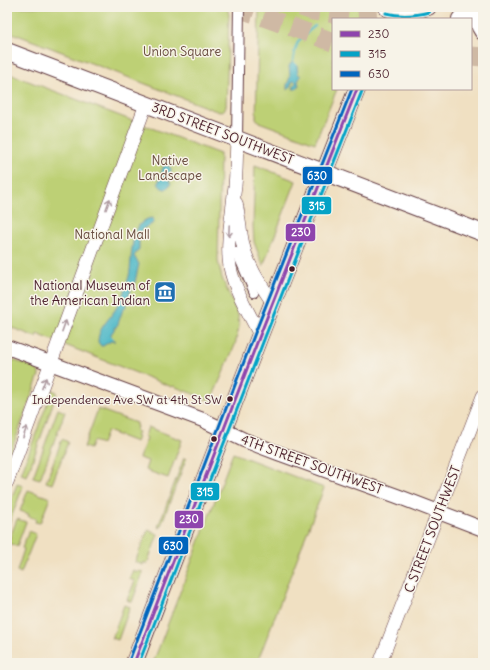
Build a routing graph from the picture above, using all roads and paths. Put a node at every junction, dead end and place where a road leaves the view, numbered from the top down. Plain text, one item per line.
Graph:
1 (239, 7) edge
2 (428, 7) edge
3 (386, 11) edge
4 (473, 13) edge
5 (483, 32) edge
6 (7, 51) edge
7 (357, 90) edge
8 (146, 104) junction
9 (237, 138) junction
10 (324, 171) junction
11 (235, 193) junction
12 (483, 233) edge
13 (236, 252) dead end
14 (254, 293) dead end
15 (273, 303) junction
16 (260, 335) junction
17 (7, 346) edge
18 (51, 363) junction
19 (483, 396) edge
20 (224, 430) junction
21 (7, 482) edge
22 (439, 512) junction
23 (483, 529) edge
24 (134, 663) edge
25 (380, 663) edge

1 - 9 street
2 - 3 main road
4 - 5 main road
6 - 8 main road, 3RD STREET SOUTHWEST
7 - 10 main road
8 - 9 main road, 3RD STREET SOUTHWEST
18 -> 8 street
9 - 10 main road, 3RD STREET SOUTHWEST
9 - 11 street
10 - 12 main road, 3RD STREET SOUTHWEST
10 - 15 main road
11 - 15 street
11 -> 16 street
13 - 14 street
15 - 16 main road
16 - 20 main road
17 - 18 main road, 4TH STREET SOUTHWEST
18 - 20 main road, 4TH STREET SOUTHWEST
21 -> 18 street
19 - 22 street, C STREET SOUTHWEST
20 - 22 main road, 4TH STREET SOUTHWEST
20 - 24 main road
22 - 23 main road, 4TH STREET SOUTHWEST
22 - 25 street, C STREET SOUTHWEST

